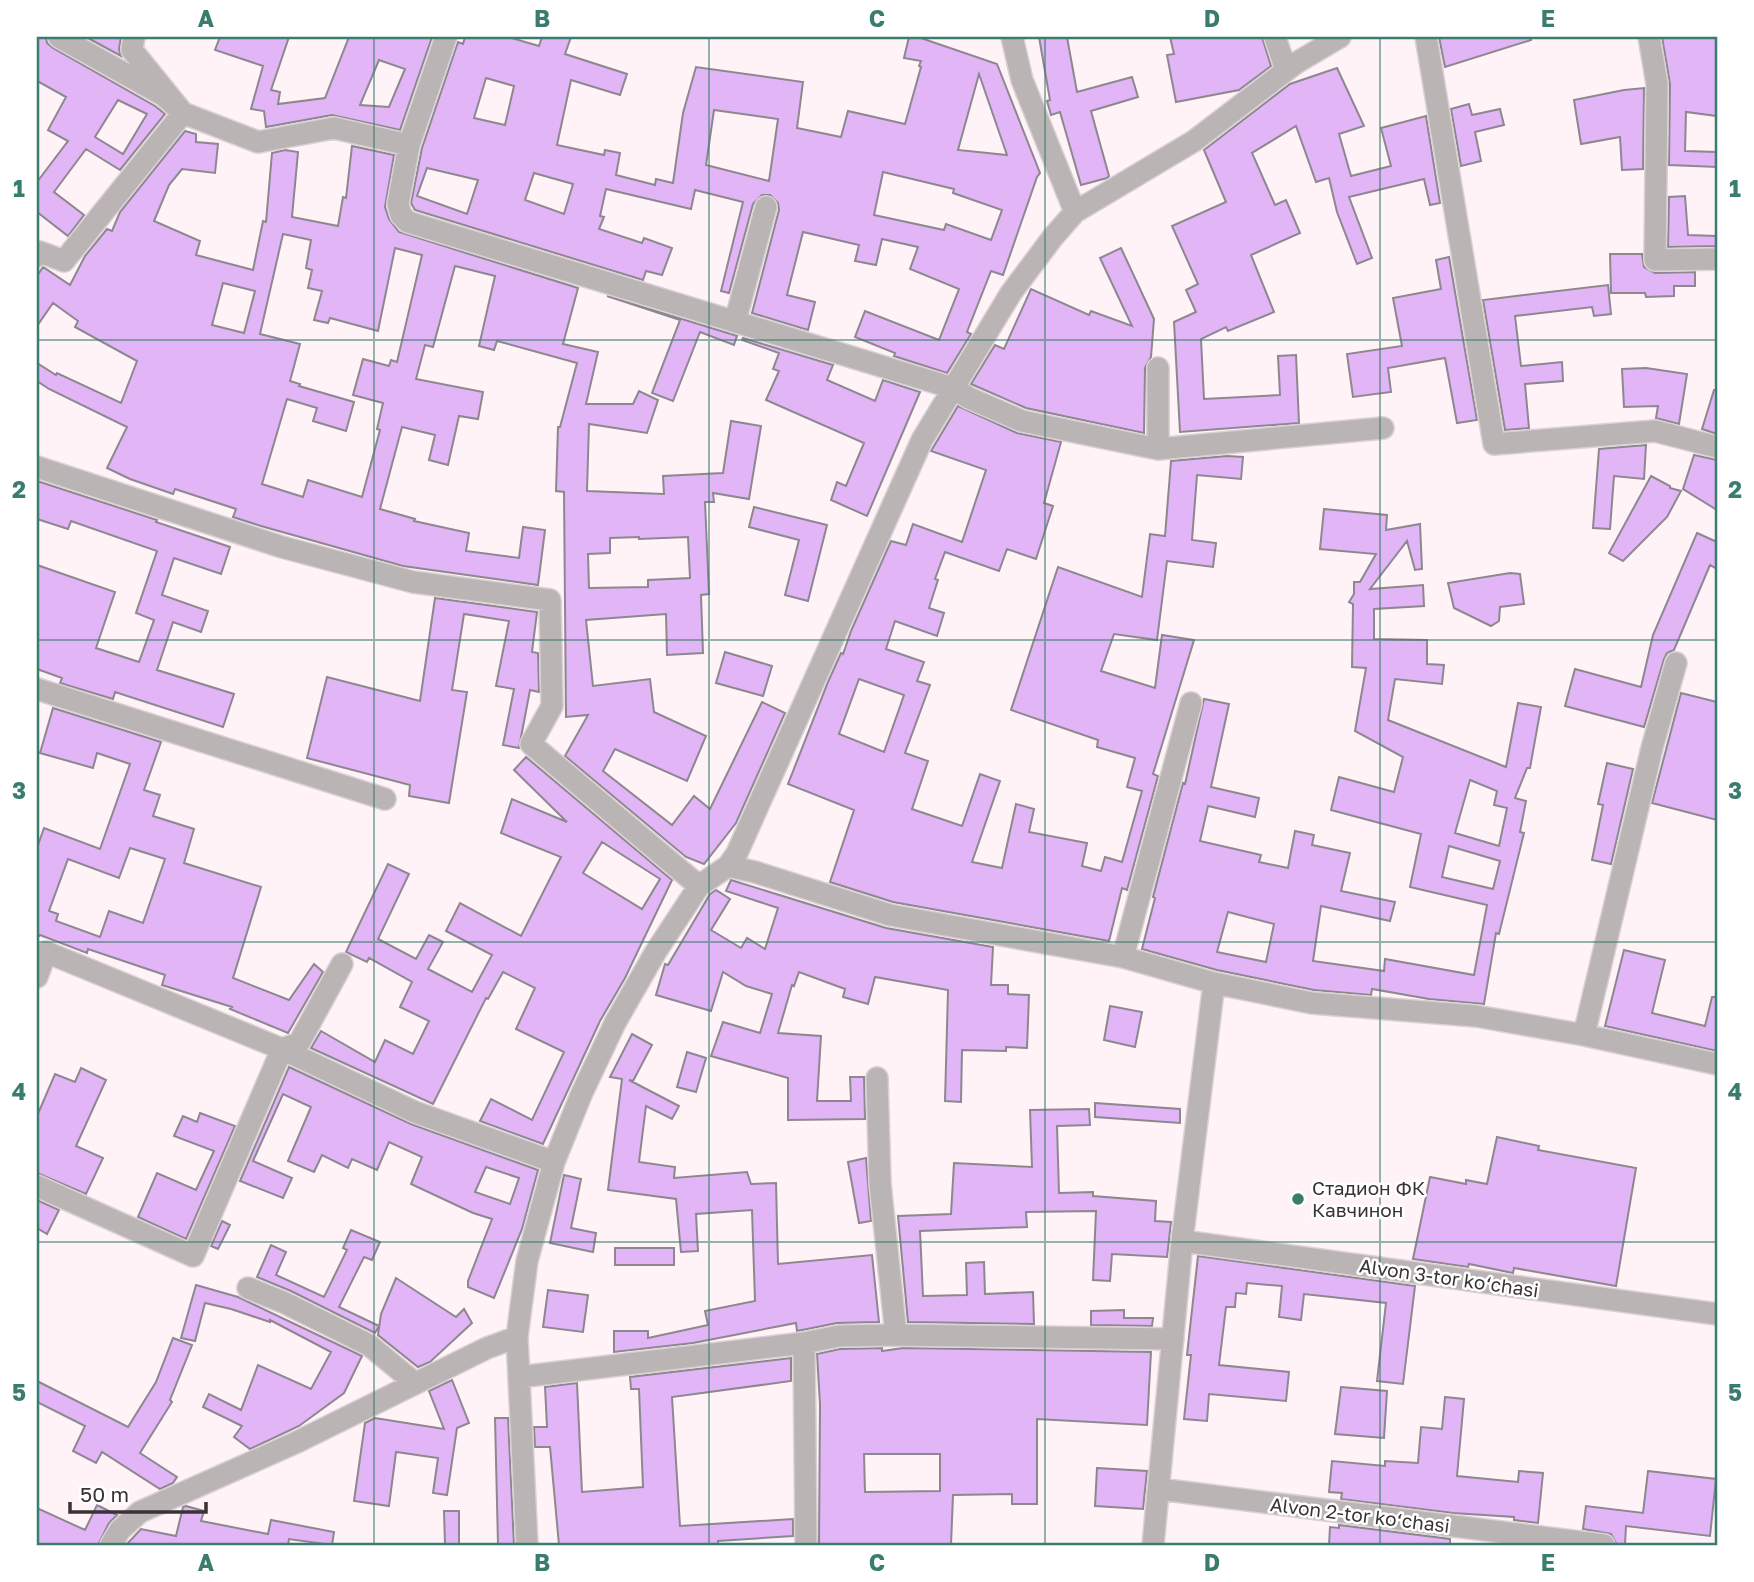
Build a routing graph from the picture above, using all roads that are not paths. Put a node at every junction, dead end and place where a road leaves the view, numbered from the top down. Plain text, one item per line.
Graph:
1 (59, 37) edge
2 (134, 37) edge
3 (446, 37) edge
4 (1012, 37) edge
5 (1275, 37) edge
6 (1340, 37) edge
7 (1426, 37) edge
8 (1649, 37) edge
9 (1286, 71) junction
10 (183, 113) junction
11 (409, 145) junction
12 (766, 207) dead end
13 (1074, 212) junction
14 (37, 256) edge
15 (1717, 259) edge
16 (736, 321) junction
17 (1158, 368) dead end
18 (953, 388) junction
19 (1383, 428) dead end
20 (1717, 447) edge
21 (1158, 449) junction
22 (37, 467) edge
23 (1676, 663) dead end
24 (37, 689) edge
25 (1191, 703) dead end
26 (384, 799) dead end
27 (727, 866) junction
28 (699, 887) junction
29 (1123, 957) junction
30 (342, 964) dead end
31 (37, 977) edge
32 (1214, 983) junction
33 (1584, 1035) junction
34 (282, 1049) junction
35 (1717, 1064) edge
36 (877, 1077) dead end
37 (554, 1163) junction
38 (37, 1186) edge
39 (1181, 1241) junction
40 (248, 1288) dead end
41 (1717, 1314) edge
42 (895, 1335) junction
43 (517, 1337) junction
44 (1173, 1339) junction
45 (804, 1343) junction
46 (519, 1377) junction
47 (415, 1383) junction
48 (1159, 1489) junction
49 (111, 1545) edge
50 (527, 1545) edge
51 (806, 1545) edge
52 (1153, 1545) edge
53 (1604, 1545) edge

1 - 10 street
2 - 10 street
3 - 11 street
4 - 13 street
5 - 9 street
6 - 9 street
7 - 20 street
8 - 15 street
9 - 13 street
10 - 11 street
10 - 14 street
11 - 16 street
12 - 16 street
13 - 18 street
16 - 18 street
17 - 21 street
18 - 21 street
18 - 27 street
19 - 21 street
22 - 28 street
23 - 33 street
24 - 26 street
25 - 29 street
27 - 28 street
27 - 29 street
28 - 37 street
29 - 32 street
30 - 34 street
31 - 34 street
32 - 33 street
32 - 39 street
33 - 35 street
34 - 37 street
34 - 38 street
36 - 42 street
37 - 43 street
39 - 41 street, Alvon 3-tor ko‘chasi
39 - 44 street
40 - 47 street
42 - 44 street
42 - 45 street
43 - 46 street
43 - 47 street
44 - 48 street
45 - 46 street
45 - 51 street
46 - 50 street
47 - 49 street
48 - 52 street
48 - 53 street, Alvon 2-tor ko‘chasi

